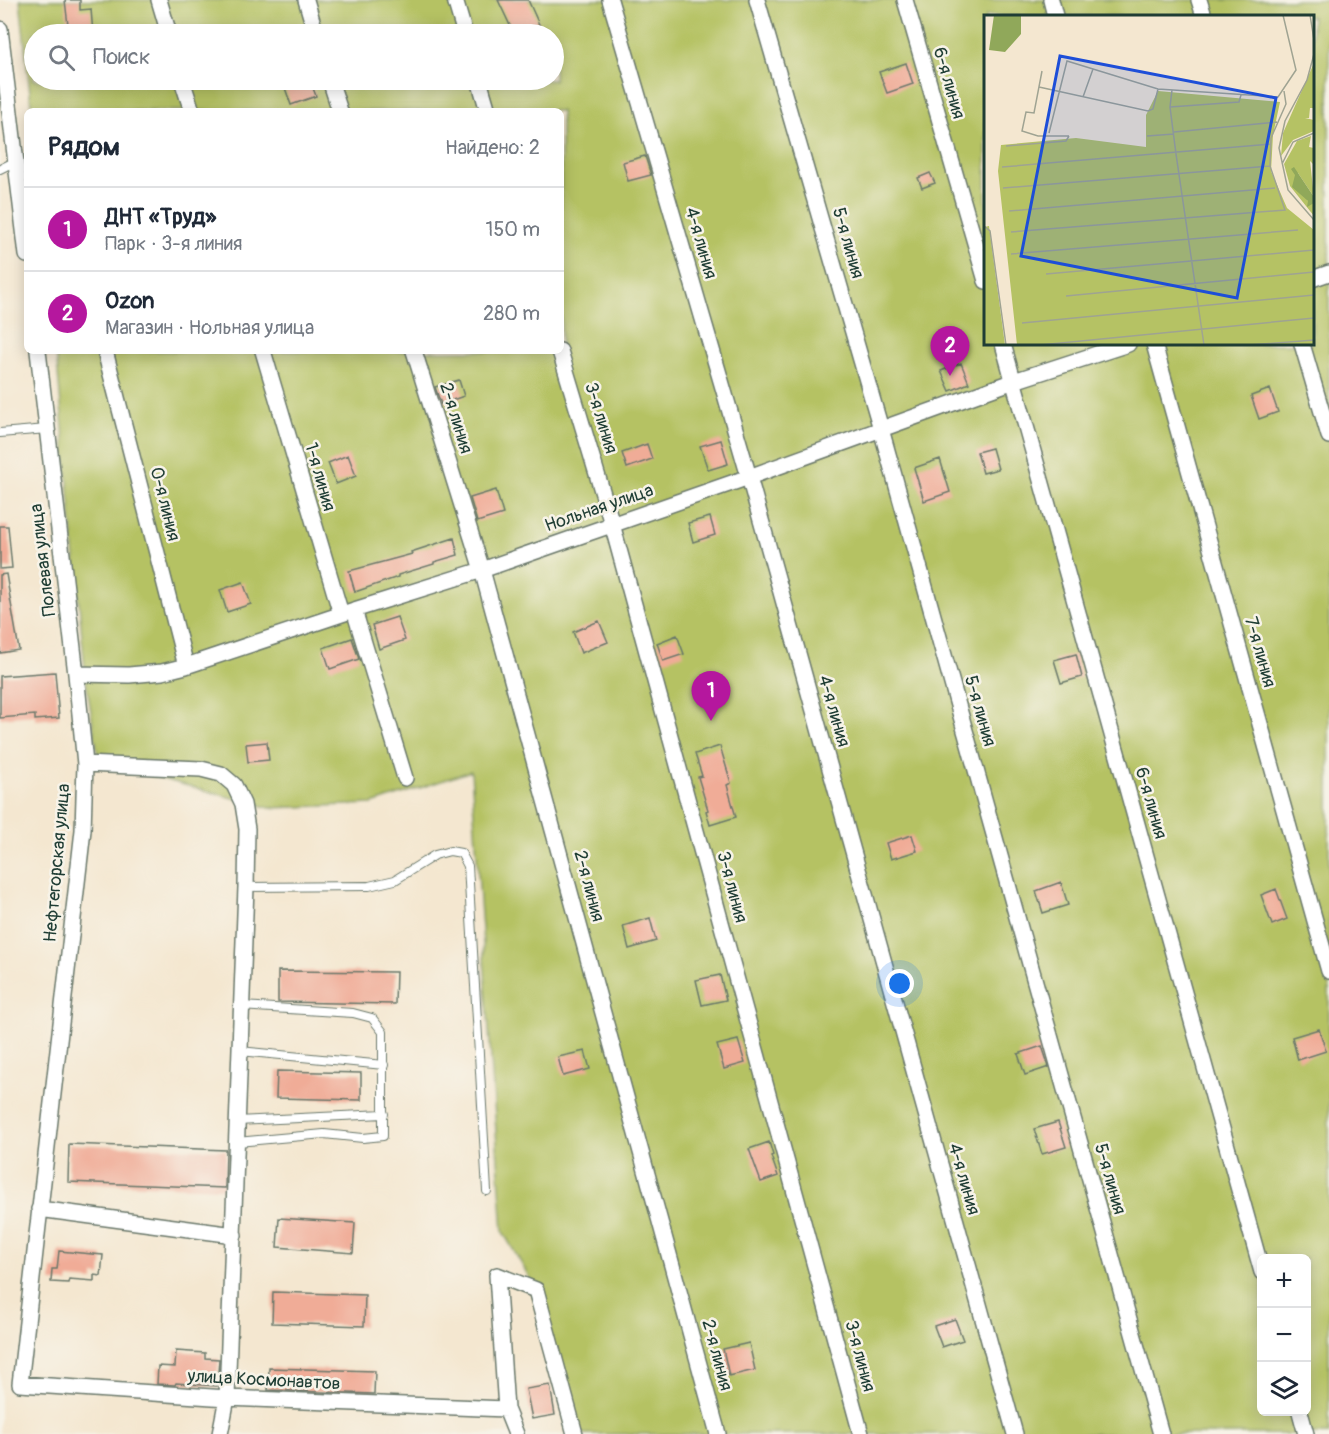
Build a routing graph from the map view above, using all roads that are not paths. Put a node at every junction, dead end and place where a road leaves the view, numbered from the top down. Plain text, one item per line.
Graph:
1 (159, 0) edge
2 (306, 0) edge
3 (455, 0) edge
4 (610, 0) edge
5 (757, 0) edge
6 (905, 0) edge
7 (1050, 0) edge
8 (1199, 0) edge
9 (1056, 15) edge
10 (1204, 15) edge
11 (166, 24) edge
12 (313, 24) edge
13 (462, 24) edge
14 (0, 29) edge
15 (185, 90) edge
16 (333, 90) edge
17 (482, 90) edge
18 (191, 108) edge
19 (339, 108) edge
20 (487, 108) edge
21 (16, 161) junction
22 (0, 169) edge
23 (24, 216) edge
24 (1329, 273) edge
25 (984, 274) edge
26 (1314, 278) edge
27 (1003, 345) edge
28 (1125, 345) edge
29 (1154, 345) edge
30 (1302, 345) edge
31 (38, 354) edge
32 (106, 354) edge
33 (264, 354) edge
34 (415, 354) edge
35 (561, 354) edge
36 (1014, 381) junction
37 (47, 429) junction
38 (881, 429) junction
39 (0, 434) edge
40 (1329, 436) edge
41 (749, 477) junction
42 (612, 524) junction
43 (482, 570) junction
44 (347, 612) junction
45 (186, 666) junction
46 (76, 675) junction
47 (85, 764) junction
48 (405, 778) dead end
49 (246, 886) junction
50 (1329, 971) edge
51 (241, 1006) junction
52 (240, 1051) junction
53 (384, 1065) junction
54 (384, 1114) junction
55 (237, 1121) junction
56 (237, 1142) junction
57 (487, 1191) dead end
58 (39, 1209) junction
59 (234, 1235) junction
60 (1257, 1254) edge
61 (20, 1384) joint
62 (226, 1398) junction
63 (506, 1409) junction
64 (1301, 1416) edge
65 (220, 1434) edge
66 (516, 1434) edge
67 (575, 1434) edge
68 (718, 1434) edge
69 (861, 1434) edge
70 (1015, 1434) edge
71 (1161, 1434) edge
72 (1306, 1434) edge

1 - 11 street
2 - 12 street
3 - 13 street
4 - 41 street, 4-я линия
5 - 38 street, 5-я линия
6 - 25 street, 6-я линия
7 - 9 street
8 - 10 street
14 - 21 street
15 - 18 street
16 - 19 street
17 - 20 street
21 - 22 lane
21 - 23 street
24 - 26 street
27 - 36 street, 6-я линия
28 - 36 street, Нольная улица
29 - 50 street, 7-я линия
30 - 40 street
31 - 37 street, Полевая улица
32 - 45 street, 0-я линия
33 - 44 street, 1-я линия
34 - 43 street, 2-я линия
35 - 42 street, 3-я линия
36 - 38 street, Нольная улица
36 - 60 street, 6-я линия
37 - 39 lane
37 - 46 street, Полевая улица
38 - 41 street, Нольная улица
38 - 71 street, 5-я линия
41 - 42 street, Нольная улица
41 - 70 street, 4-я линия
42 - 43 street, Нольная улица
42 - 69 street, 3-я линия
43 - 44 street, Нольная улица
43 - 68 street, 2-я линия
44 - 45 street, Нольная улица
44 - 48 street, 1-я линия
45 - 46 street, Нольная улица
46 - 47 street, Полевая улица
47 - 49 street, Нефтегорская улица
47 - 58 street, Нефтегорская улица
49 - 51 street, Нефтегорская улица
49 - 57 lane
51 - 52 street, Нефтегорская улица
51 - 53 lane
52 - 53 lane
52 - 55 street, Нефтегорская улица
53 - 54 lane
54 - 55 lane
54 - 56 lane
55 - 56 street, Нефтегорская улица
56 - 59 street, Нефтегорская улица
58 - 59 street
58 - 61 street, Нефтегорская улица
59 - 62 street, Нефтегорская улица
61 - 62 street, улица Космонавтов
62 - 63 street, улица Космонавтов
62 - 65 street, Нефтегорская улица
63 - 66 street
63 - 67 street
64 - 72 street

